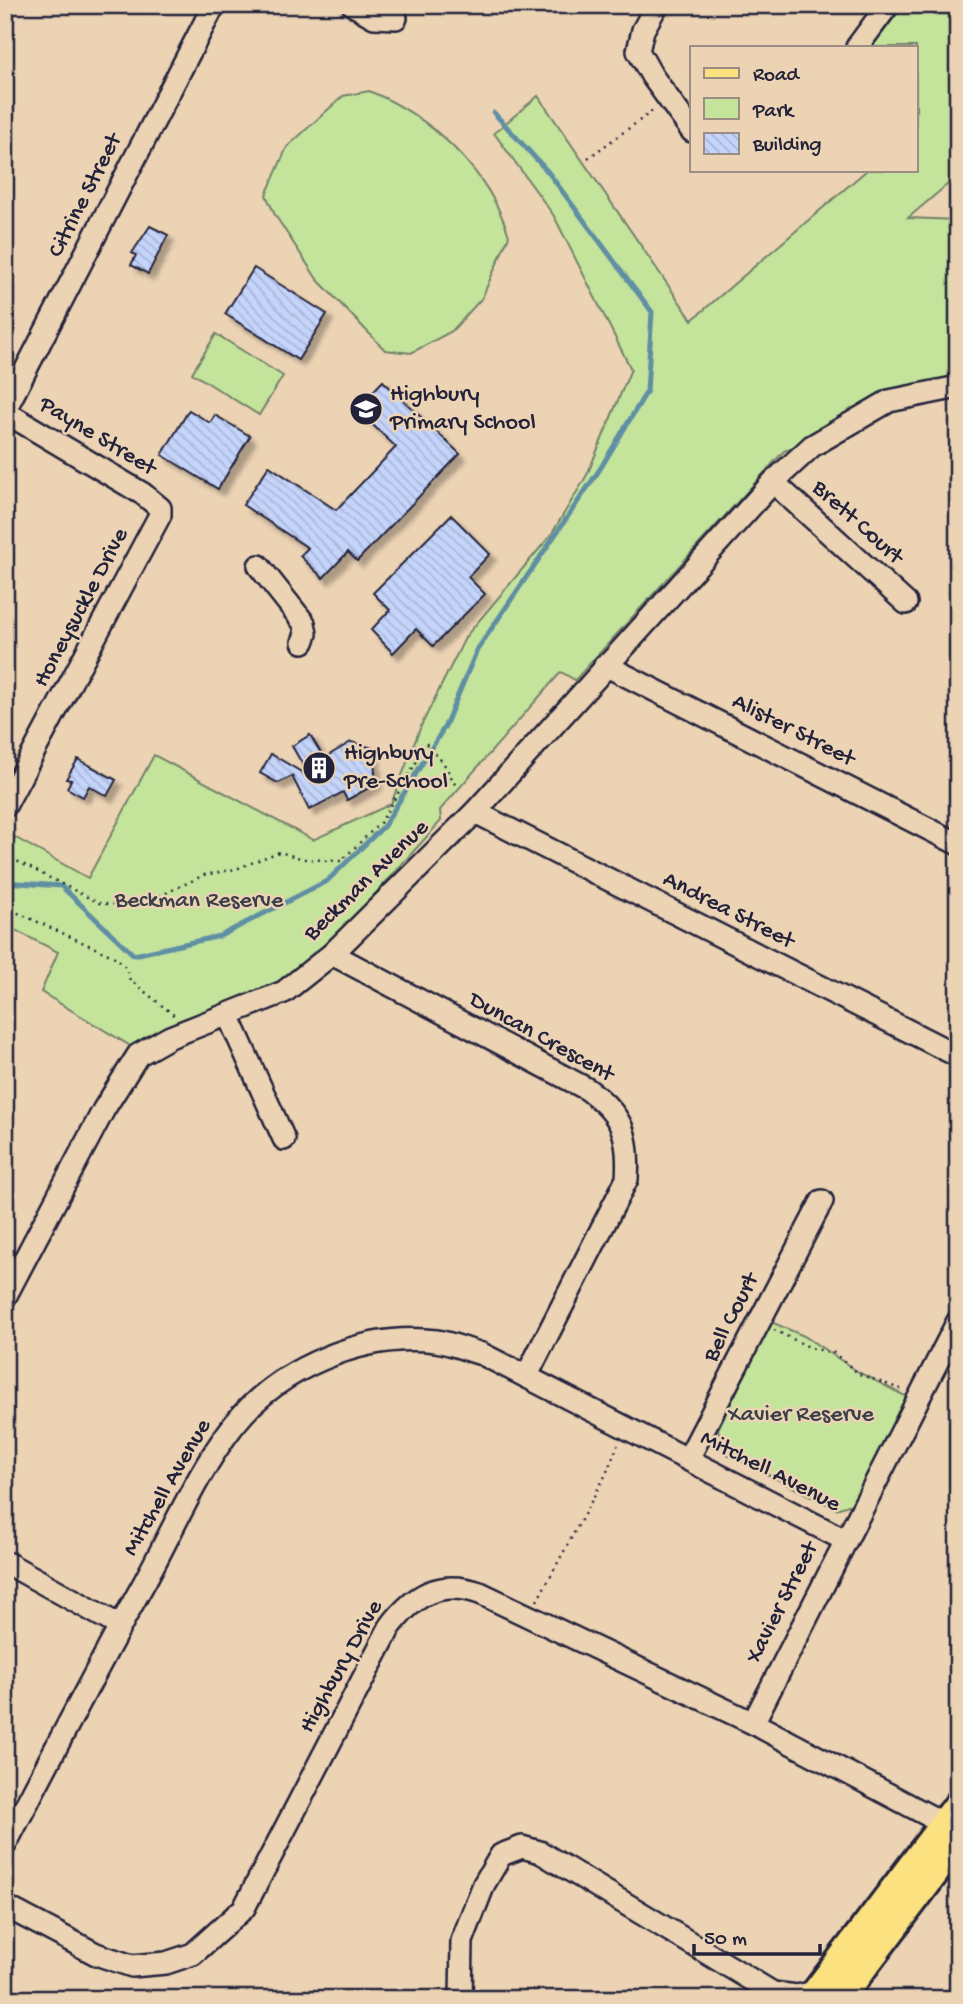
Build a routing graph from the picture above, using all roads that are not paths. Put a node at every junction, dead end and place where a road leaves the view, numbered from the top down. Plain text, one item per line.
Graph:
1 (214, 5) edge
2 (353, 5) edge
3 (657, 5) edge
4 (888, 5) edge
5 (396, 18) dead end
6 (858, 46) edge
7 (690, 128) edge
8 (958, 387) edge
9 (5, 411) edge
10 (773, 482) junction
11 (160, 508) joint
12 (259, 566) dead end
13 (906, 603) dead end
14 (303, 642) dead end
15 (606, 665) junction
16 (5, 806) edge
17 (474, 812) junction
18 (958, 844) edge
19 (332, 954) junction
20 (228, 1015) junction
21 (958, 1056) edge
22 (284, 1139) dead end
23 (822, 1201) dead end
24 (5, 1297) edge
25 (958, 1321) edge
26 (527, 1375) junction
27 (688, 1459) junction
28 (845, 1540) junction
29 (5, 1562) edge
30 (120, 1626) junction
31 (753, 1723) junction
32 (954, 1825) edge
33 (5, 1846) edge
34 (5, 1906) edge
35 (774, 1996) edge
36 (822, 1996) edge
37 (461, 1999) edge

1 - 9 street, Citrine Street
2 - 5 street
3 - 7 street
4 - 6 street
8 - 10 street, Beckman Avenue
9 - 11 street, Payne Street
10 - 13 street, Brett Court
10 - 15 street, Beckman Avenue
11 - 16 street, Honeysuckle Drive
12 - 14 street
15 - 17 street, Beckman Avenue
15 - 18 street, Alister Street
17 - 19 street, Beckman Avenue
17 - 21 street, Andrea Street
19 - 20 street, Beckman Avenue
19 - 26 street, Duncan Crescent
20 - 22 street
20 - 24 street, Beckman Avenue
23 - 27 street, Bell Court
25 - 28 street, Xavier Street
26 - 27 street, Mitchell Avenue
26 - 30 street, Mitchell Avenue
27 - 28 street, Mitchell Avenue
28 - 31 street, Xavier Street
29 - 30 street
30 - 33 street, Mitchell Avenue
31 - 32 street, Highbury Drive
31 - 34 street, Highbury Drive
32 - 36 main road
35 - 36 street
35 - 37 street

